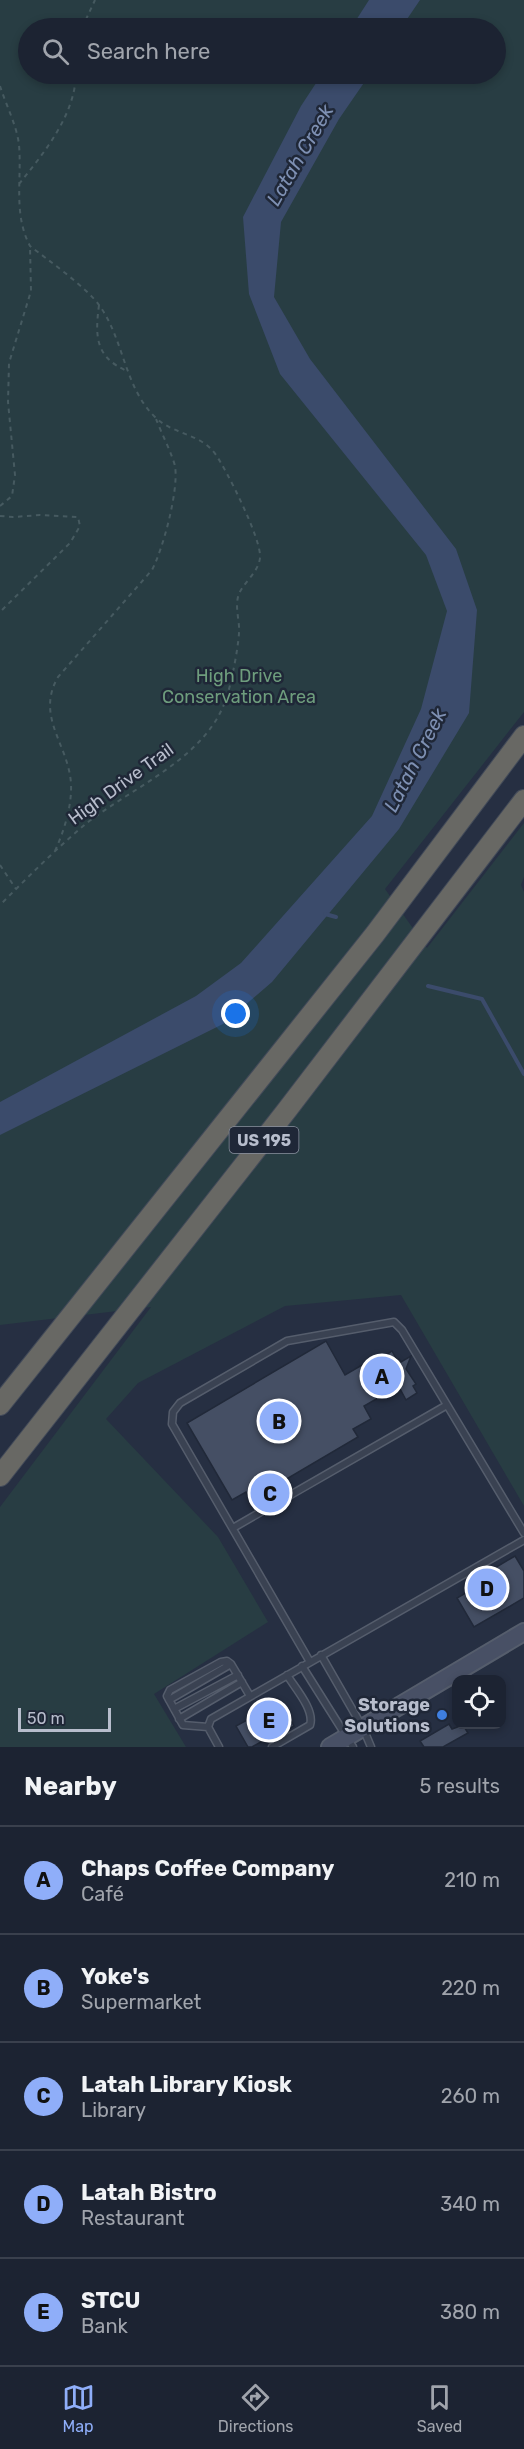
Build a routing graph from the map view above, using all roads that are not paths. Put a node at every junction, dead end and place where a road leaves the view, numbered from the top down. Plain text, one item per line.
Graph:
1 (524, 736) edge
2 (524, 800) edge
3 (447, 1404) junction
4 (0, 1405) edge
5 (0, 1476) edge
6 (232, 1528) junction
7 (524, 1533) edge
8 (524, 1540) edge
9 (524, 1632) edge
10 (321, 1655) junction
11 (310, 1662) junction
12 (302, 1666) junction
13 (238, 1675) junction
14 (287, 1675) junction
15 (242, 1682) junction
16 (250, 1696) junction
17 (174, 1709) junction
18 (179, 1719) junction
19 (208, 1727) junction
20 (363, 1728) junction
21 (350, 1742) edge
22 (219, 1747) edge
23 (272, 1747) edge
24 (330, 1747) edge
25 (371, 1747) edge

1 - 4 highway, US 195
2 - 5 highway, US 195
3 - 6 lane
3 - 6 lane
3 - 7 lane
6 - 11 lane
8 - 10 lane
9 - 20 main road
10 - 11 lane
10 - 20 lane
11 - 12 lane
12 - 14 lane
12 - 21 lane
13 - 15 lane
13 - 17 lane
13 - 17 lane
14 - 16 lane
14 - 23 lane
15 - 16 lane
15 - 18 lane
16 - 19 lane
17 - 18 lane
18 - 19 lane
19 - 22 lane
20 - 21 main road
20 - 25 lane
21 - 24 main road

